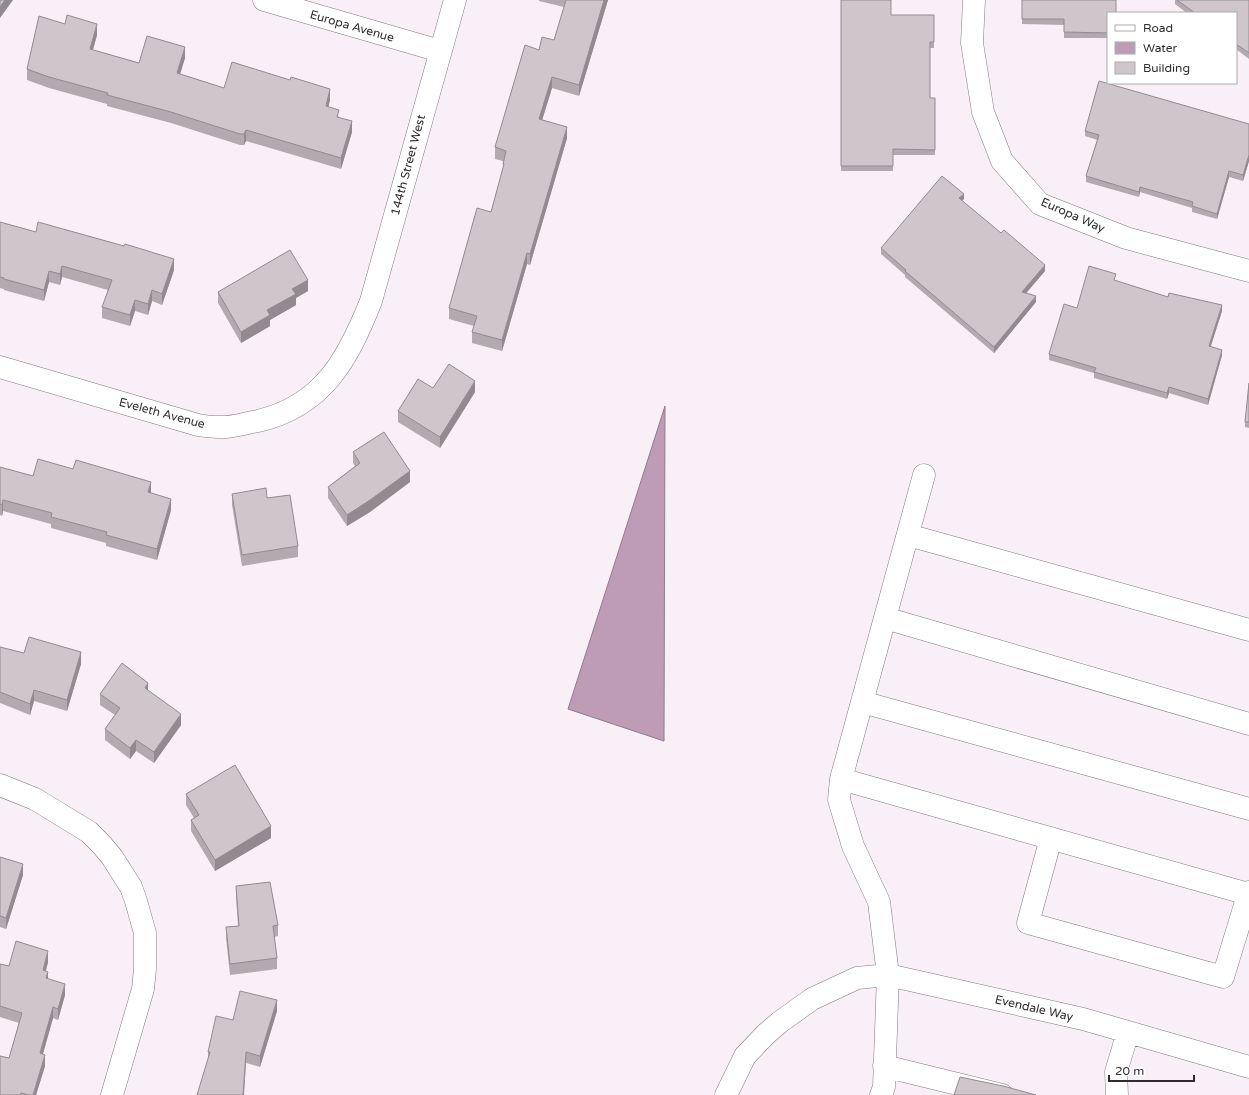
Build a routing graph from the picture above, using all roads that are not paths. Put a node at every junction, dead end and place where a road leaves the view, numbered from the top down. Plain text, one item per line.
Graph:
1 (264, 0) edge
2 (455, 0) edge
3 (974, 0) edge
4 (440, 51) junction
5 (1249, 271) edge
6 (360, 330) joint
7 (0, 368) edge
8 (924, 475) dead end
9 (908, 535) junction
10 (885, 618) junction
11 (1249, 630) edge
12 (862, 702) junction
13 (1249, 724) edge
14 (840, 779) junction
15 (0, 785) edge
16 (1249, 809) edge
17 (1051, 838) junction
18 (1249, 893) edge
19 (888, 975) junction
20 (1128, 1032) junction
21 (884, 1066) junction
22 (1249, 1067) edge
23 (112, 1095) edge
24 (726, 1095) edge
25 (881, 1095) edge
26 (1002, 1095) edge
27 (1117, 1095) edge

1 - 4 street, Europa Avenue
2 - 4 street, 144th Street West
3 - 5 street, Europa Way
4 - 6 street, 144th Street West
6 - 7 street, Eveleth Avenue
8 - 9 street
9 - 10 street
9 - 11 street
10 - 12 street
10 - 13 street
12 - 14 street
12 - 16 street
14 - 17 street
14 - 19 street
15 - 23 street
17 - 18 street
17 - 18 street
19 - 20 street, Evendale Way
19 - 21 street
19 - 24 street, Evendale Way
20 - 22 street, Evendale Way
20 - 27 street
21 - 25 street
21 - 26 street

